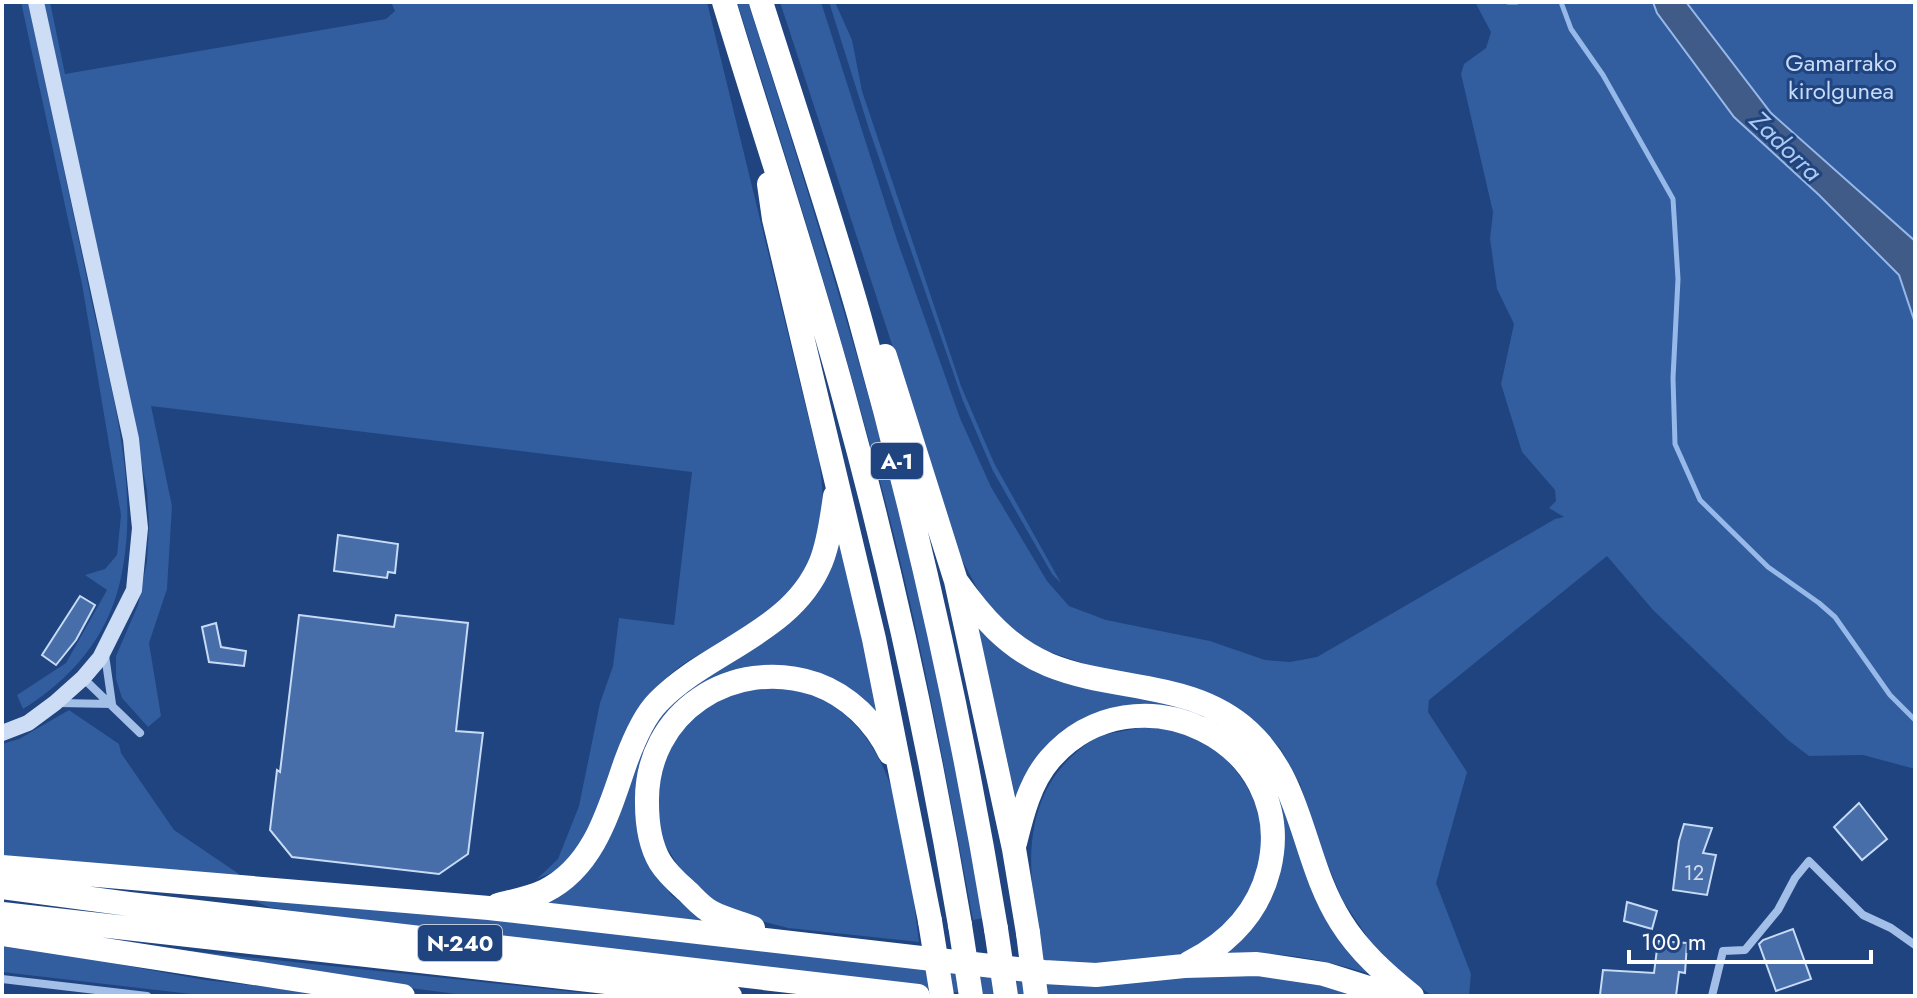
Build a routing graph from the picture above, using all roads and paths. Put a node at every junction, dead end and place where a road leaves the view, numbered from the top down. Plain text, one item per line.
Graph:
1 (36, 2) edge
2 (724, 2) edge
3 (761, 2) edge
4 (758, 115) junction
5 (858, 313) junction
6 (837, 482) junction
7 (956, 581) junction
8 (104, 650) junction
9 (83, 678) junction
10 (55, 703) junction
11 (112, 704) junction
12 (2, 733) edge
13 (140, 733) dead end
14 (902, 778) junction
15 (1014, 849) junction
16 (2, 867) edge
17 (2, 887) edge
18 (489, 908) junction
19 (2, 914) edge
20 (2, 934) edge
21 (789, 941) junction
22 (1915, 945) edge
23 (1184, 966) junction
24 (2, 979) edge
25 (147, 996) edge
26 (403, 996) edge
27 (730, 996) edge
28 (918, 996) edge
29 (942, 996) edge
30 (971, 996) edge
31 (1006, 996) edge
32 (1036, 996) edge
33 (1394, 996) edge
34 (1412, 996) edge
35 (1712, 996) edge

1 - 8 street
2 - 4 highway, A-1
3 - 5 highway, A-1
4 - 6 highway
4 - 30 highway, A-1, bridge
5 - 7 highway
5 - 31 highway, A-1, bridge
6 - 14 highway
6 - 18 highway
7 - 15 highway
7 - 34 highway
8 - 9 street
8 - 11 street
9 - 10 street
9 - 11 street
10 - 11 street
10 - 12 street
11 - 13 street
14 - 21 highway
14 - 29 highway, bridge
15 - 23 highway
15 - 32 highway, bridge
16 - 18 highway
17 - 28 highway, N-240
18 - 21 highway
19 - 27 highway, N-240
20 - 26 highway
21 - 23 highway
22 - 35 street
23 - 33 highway
24 - 25 street

